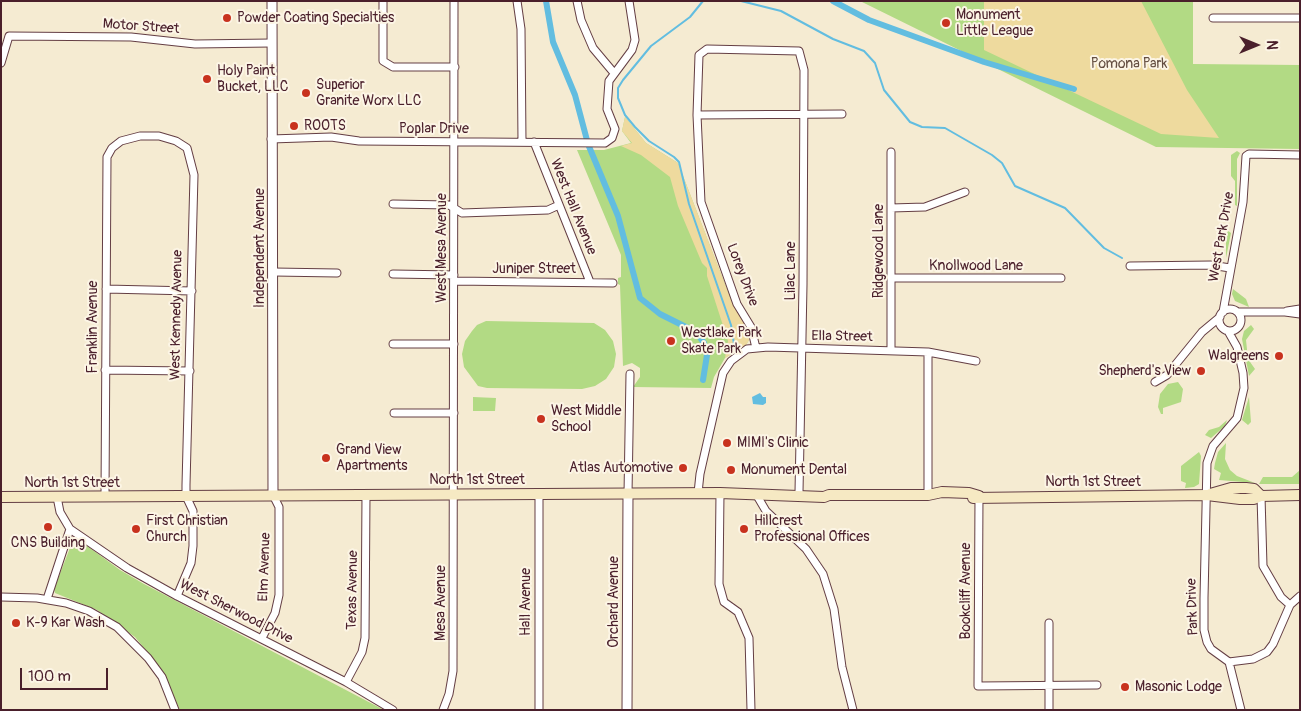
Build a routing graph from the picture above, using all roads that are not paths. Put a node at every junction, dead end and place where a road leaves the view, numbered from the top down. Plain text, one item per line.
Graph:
1 (272, 1) edge
2 (383, 1) edge
3 (454, 1) edge
4 (517, 1) edge
5 (577, 1) edge
6 (629, 1) edge
7 (1213, 18) dead end
8 (1300, 18) edge
9 (271, 43) junction
10 (799, 51) joint
11 (1, 62) edge
12 (456, 67) junction
13 (614, 73) junction
14 (842, 114) dead end
15 (697, 115) junction
16 (804, 116) junction
17 (271, 139) junction
18 (176, 141) joint
19 (455, 142) junction
20 (522, 142) junction
21 (534, 142) junction
22 (891, 152) dead end
23 (1300, 155) edge
24 (965, 192) dead end
25 (393, 204) dead end
26 (559, 205) junction
27 (455, 208) junction
28 (891, 208) junction
29 (1130, 266) dead end
30 (1230, 268) junction
31 (274, 272) junction
32 (337, 273) dead end
33 (393, 274) dead end
34 (454, 278) junction
35 (891, 278) junction
36 (1061, 278) dead end
37 (590, 282) junction
38 (613, 283) dead end
39 (106, 289) junction
40 (192, 291) junction
41 (1226, 296) junction
42 (1300, 309) edge
43 (1234, 310) junction
44 (1284, 312) junction
45 (1255, 313) junction
46 (1221, 314) junction
47 (1300, 314) edge
48 (1240, 324) junction
49 (1207, 328) junction
50 (1225, 329) junction
51 (393, 344) dead end
52 (454, 344) junction
53 (1237, 347) junction
54 (756, 348) junction
55 (802, 348) junction
56 (891, 350) junction
57 (928, 352) junction
58 (976, 361) dead end
59 (105, 370) junction
60 (190, 371) junction
61 (630, 374) dead end
62 (1155, 382) dead end
63 (454, 413) junction
64 (394, 414) dead end
65 (799, 492) junction
66 (453, 494) junction
67 (539, 494) junction
68 (628, 494) junction
69 (698, 494) junction
70 (720, 494) junction
71 (756, 494) junction
72 (772, 494) junction
73 (273, 495) junction
74 (366, 495) junction
75 (829, 495) junction
76 (928, 495) junction
77 (1207, 495) junction
78 (1300, 495) edge
79 (105, 496) junction
80 (186, 496) junction
81 (979, 496) junction
82 (1262, 496) junction
83 (1, 497) edge
84 (57, 497) junction
85 (70, 529) junction
86 (176, 596) junction
87 (1300, 596) edge
88 (1, 597) edge
89 (47, 599) junction
90 (1290, 605) junction
91 (1048, 624) dead end
92 (262, 638) junction
93 (1229, 662) junction
94 (346, 682) junction
95 (1097, 685) dead end
96 (1049, 686) junction
97 (175, 710) edge
98 (393, 710) edge
99 (443, 710) edge
100 (539, 710) edge
101 (627, 710) edge
102 (751, 710) edge
103 (853, 710) edge
104 (1049, 710) edge
105 (1241, 710) edge

1 - 9 street, Independent Avenue
2 - 12 street
3 - 12 street, West Mesa Avenue
4 - 20 street
5 - 13 street
6 - 13 street
7 - 8 street
9 - 11 street, Motor Street
9 - 17 street, Independent Avenue
10 - 15 street, Lorey Drive
10 - 16 street, Lilac Lane
12 - 19 street, West Mesa Avenue
13 - 21 street, Poplar Drive
14 - 16 street
15 - 16 street
15 - 54 street, Lorey Drive
16 - 55 street, Lilac Lane
17 - 19 street, Poplar Drive
17 - 31 street, Independent Avenue
18 - 39 street, Franklin Avenue
18 - 40 street, West Kennedy Avenue
19 - 20 street, Poplar Drive
19 - 27 street, West Mesa Avenue
20 - 21 street, Poplar Drive
21 - 26 street, West Hall Avenue
22 - 28 street, Ridgewood Lane
23 - 30 street, West Park Drive
24 - 28 street
25 - 27 street
26 - 27 street
26 - 37 street, West Hall Avenue
27 - 34 street, West Mesa Avenue
28 - 35 street, Ridgewood Lane
29 - 30 street
30 - 41 street, West Park Drive
31 - 32 street
31 - 73 street, Independent Avenue
33 - 34 street, Juniper Street
34 - 37 street, Juniper Street
34 - 52 street, West Mesa Avenue
35 - 36 street, Knollwood Lane
35 - 56 street, Ridgewood Lane
37 - 38 street, Juniper Street
39 - 40 street
39 - 59 street, Franklin Avenue
40 - 60 street, West Kennedy Avenue
41 - 43 street, West Park Drive
41 - 46 street, West Park Drive
42 - 44 street
43 - 45 street
43 - 46 street
43 - 48 street, West Park Drive
44 - 45 street
44 - 47 street
45 - 48 street
46 - 49 street
46 - 50 street
48 - 50 street
48 - 53 street
49 - 50 street
49 - 62 street
50 - 53 street
51 - 52 street
52 - 63 street, West Mesa Avenue
53 - 77 street
54 - 55 street, Ella Street
54 - 69 street
55 - 56 street, Ella Street
55 - 65 street, Lilac Lane
56 - 57 street, Ella Street
57 - 58 street, Ella Street
57 - 76 street
59 - 60 street
59 - 79 street, Franklin Avenue
60 - 80 street, West Kennedy Avenue
61 - 68 street
63 - 64 street
63 - 66 street, West Mesa Avenue
65 - 72 main road, North 1st Street
65 - 75 main road, North 1st Street
66 - 67 main road, North 1st Street
66 - 74 main road, North 1st Street
66 - 99 street, Mesa Avenue
67 - 68 main road, North 1st Street
67 - 100 street, Hall Avenue
68 - 69 main road, North 1st Street
68 - 101 street, Orchard Avenue
69 - 70 main road, North 1st Street
70 - 71 main road, North 1st Street
70 - 102 street
71 - 72 main road, North 1st Street
71 - 103 street
72 - 75 main road, North 1st Street
73 - 74 main road, North 1st Street
73 - 80 main road, North 1st Street
73 - 92 street, Elm Avenue
74 - 94 street, Texas Avenue
75 - 76 main road, North 1st Street
76 - 81 main road, North 1st Street
77 - 81 main road, North 1st Street
77 - 82 main road, North 1st Street
77 - 93 street, Park Drive
78 - 82 main road, North 1st Street
79 - 80 main road, North 1st Street
79 - 84 main road, North 1st Street
80 - 86 street, West Kennedy Avenue
81 - 96 street, Bookcliff Avenue
82 - 90 street
83 - 84 main road, North 1st Street
84 - 85 street
85 - 86 street, West Sherwood Drive
85 - 89 street
86 - 92 street, West Sherwood Drive
87 - 90 street
88 - 89 street
89 - 97 street
90 - 93 street
91 - 96 street
92 - 94 street, West Sherwood Drive
93 - 105 street
94 - 98 street, West Sherwood Drive
95 - 96 street
96 - 104 street

